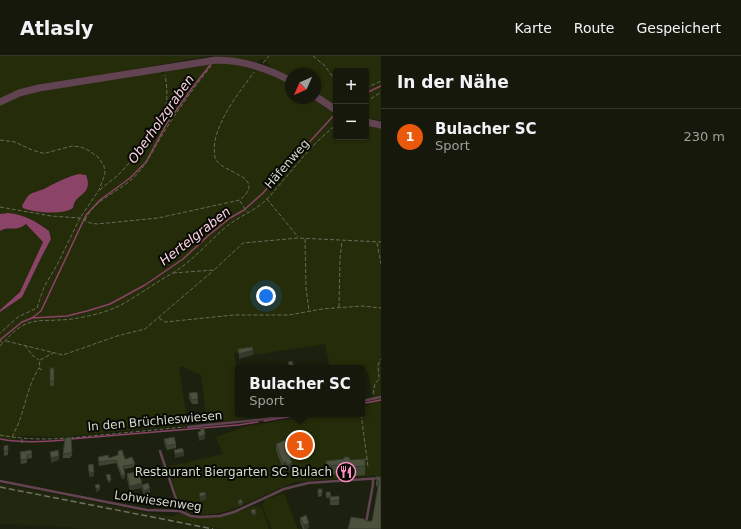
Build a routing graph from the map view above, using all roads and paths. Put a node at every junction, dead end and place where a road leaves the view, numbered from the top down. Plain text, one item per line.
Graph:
1 (269, 56) edge
2 (312, 56) edge
3 (216, 60) junction
4 (260, 66) junction
5 (163, 68) junction
6 (333, 77) edge
7 (285, 78) edge
8 (381, 81) edge
9 (369, 87) edge
10 (381, 92) edge
11 (321, 100) edge
12 (369, 100) edge
13 (0, 102) edge
14 (333, 108) edge
15 (369, 123) edge
16 (381, 125) edge
17 (333, 127) edge
18 (0, 140) edge
19 (99, 190) junction
20 (267, 199) junction
21 (240, 200) junction
22 (0, 207) edge
23 (247, 212) junction
24 (80, 218) junction
25 (84, 220) junction
26 (298, 238) junction
27 (305, 238) junction
28 (342, 240) junction
29 (377, 242) junction
30 (381, 242) edge
31 (381, 264) edge
32 (214, 270) junction
33 (172, 273) junction
34 (339, 308) junction
35 (381, 308) edge
36 (309, 311) junction
37 (159, 318) junction
38 (0, 333) edge
39 (0, 340) edge
40 (6, 341) junction
41 (2, 342) junction
42 (25, 344) junction
43 (0, 346) edge
44 (54, 352) junction
45 (381, 359) edge
46 (40, 360) junction
47 (38, 368) junction
48 (42, 370) dead end
49 (381, 397) edge
50 (372, 398) junction
51 (365, 399) edge
52 (277, 417) edge
53 (361, 417) edge
54 (188, 427) joint
55 (0, 435) edge
56 (12, 437) junction
57 (22, 439) junction
58 (22, 443) dead end
59 (160, 451) dead end
60 (367, 459) junction
61 (360, 460) edge
62 (328, 467) edge
63 (368, 467) dead end
64 (322, 472) dead end
65 (381, 478) edge
66 (373, 479) junction
67 (0, 482) edge
68 (180, 511) junction
69 (366, 524) edge

1 - 4 path
2 - 6 path
3 - 4 street
3 - 5 street
3 - 25 path
4 - 7 street
4 - 21 path
5 - 13 street
5 - 19 path
8 - 9 path
10 - 12 path
11 - 14 street
15 - 16 street
17 - 20 path, Häfenweg
18 - 19 path
19 - 24 path
20 - 23 path, Häfenweg
20 - 26 path
21 - 23 path
21 - 25 path
22 - 24 path
23 - 33 path, Häfenweg
24 - 25 path
24 - 38 path
26 - 27 path
26 - 32 path
27 - 28 path
27 - 36 path
28 - 29 path
28 - 34 path
29 - 30 path
29 - 31 path
32 - 33 path
32 - 37 path
33 - 40 path, Häfenweg
34 - 35 path
34 - 36 path
36 - 37 path
37 - 44 path
39 - 41 path
40 - 41 path, Häfenweg
40 - 42 path
41 - 43 path, Häfenweg
42 - 44 path
42 - 46 path
44 - 46 path
45 - 50 path
46 - 47 path
47 - 48 path
47 - 56 path
49 - 50 lane
50 - 51 lane
52 - 54 lane, In den Brüchleswiesen
53 - 60 path
54 - 57 path, In den Brüchleswiesen
55 - 56 path, In den Brüchleswiesen
56 - 57 path, In den Brüchleswiesen
57 - 58 path
59 - 68 lane
60 - 61 path
60 - 63 path
62 - 64 path
65 - 66 lane, Lohwiesenweg
66 - 68 lane, Lohwiesenweg
66 - 69 lane
67 - 68 lane, Lohwiesenweg

